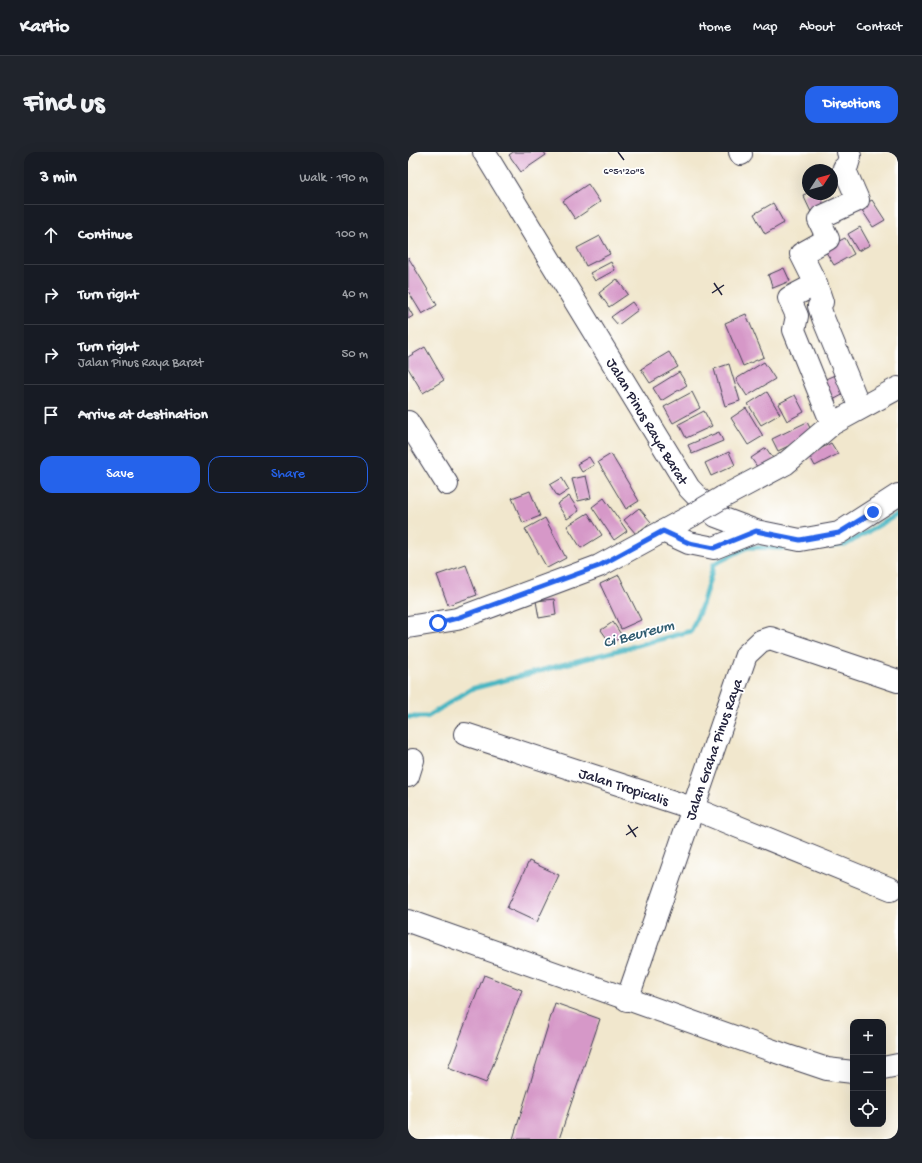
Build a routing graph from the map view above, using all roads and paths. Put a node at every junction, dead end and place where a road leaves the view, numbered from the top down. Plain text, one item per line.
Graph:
1 (484, 152) edge
2 (848, 152) edge
3 (816, 284) junction
4 (898, 388) edge
5 (860, 408) junction
6 (408, 422) edge
7 (832, 424) junction
8 (447, 484) dead end
9 (898, 495) edge
10 (663, 531) junction
11 (756, 531) junction
12 (408, 627) edge
13 (898, 681) edge
14 (465, 734) dead end
15 (692, 808) junction
16 (891, 889) dead end
17 (408, 921) edge
18 (627, 1000) junction
19 (898, 1065) edge
20 (886, 1067) edge
21 (850, 1072) edge

1 - 11 street, Jalan Pinus Raya Barat
2 - 3 street
3 - 5 street
3 - 7 street
4 - 5 street
5 - 7 street
6 - 8 street
7 - 10 street, bridge
9 - 11 street, Jalan Pinus Raya Barat
10 - 11 street
10 - 12 street
13 - 15 street, Jalan Graha Pinus Raya
14 - 15 street, Jalan Tropicalis
15 - 16 street, Jalan Tropicalis
15 - 18 street, Jalan Graha Pinus Raya
17 - 18 street
18 - 21 street
19 - 20 street

